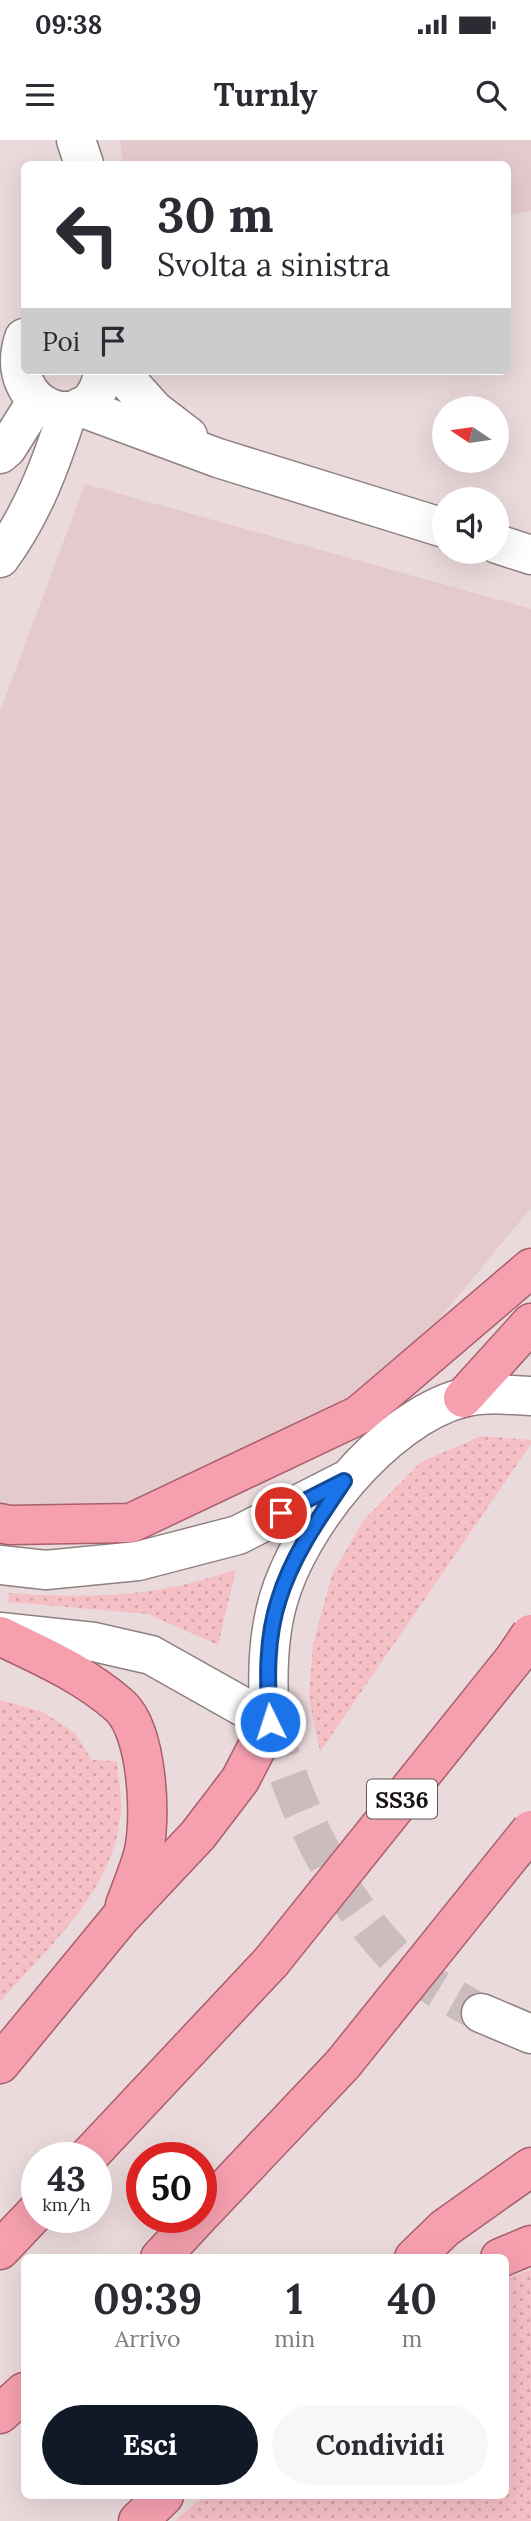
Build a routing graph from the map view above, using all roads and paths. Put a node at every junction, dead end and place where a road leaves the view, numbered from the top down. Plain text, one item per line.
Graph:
1 (59, 140) edge
2 (76, 140) edge
3 (59, 161) edge
4 (83, 161) edge
5 (21, 344) edge
6 (102, 375) edge
7 (123, 375) edge
8 (60, 408) junction
9 (0, 454) edge
10 (218, 458) junction
11 (432, 524) edge
12 (509, 548) edge
13 (531, 555) edge
14 (0, 558) edge
15 (531, 1268) edge
16 (531, 1323) edge
17 (531, 1396) edge
18 (463, 1398) junction
19 (344, 1481) junction
20 (0, 1523) edge
21 (0, 1565) edge
22 (0, 1634) edge
23 (531, 1634) edge
24 (270, 1722) junction
25 (531, 1830) edge
26 (120, 1919) junction
27 (481, 2013) tunnel mouth
28 (531, 2034) edge
29 (0, 2064) edge
30 (102, 2142) edge
31 (531, 2167) edge
32 (217, 2198) edge
33 (21, 2228) edge
34 (184, 2233) edge
35 (531, 2245) edge
36 (0, 2250) edge
37 (164, 2254) edge
38 (418, 2254) edge
39 (509, 2254) edge
40 (21, 2395) edge
41 (0, 2414) edge
42 (161, 2499) edge
43 (138, 2521) edge

1 - 3 street
2 - 4 street
5 - 8 street
6 - 8 street
7 - 10 street
8 - 9 street
8 - 10 street
8 - 14 street
10 - 11 street
12 - 13 street
15 - 20 highway
16 - 18 highway
17 - 18 street
18 - 19 street
19 - 21 street
19 - 24 street
22 - 24 street
22 - 26 highway
23 - 30 highway, SS36, bridge
24 - 26 highway
25 - 32 highway, bridge
26 - 29 highway
27 - 28 street
31 - 38 highway
33 - 36 highway
34 - 37 highway
35 - 39 highway
40 - 41 highway
42 - 43 highway

